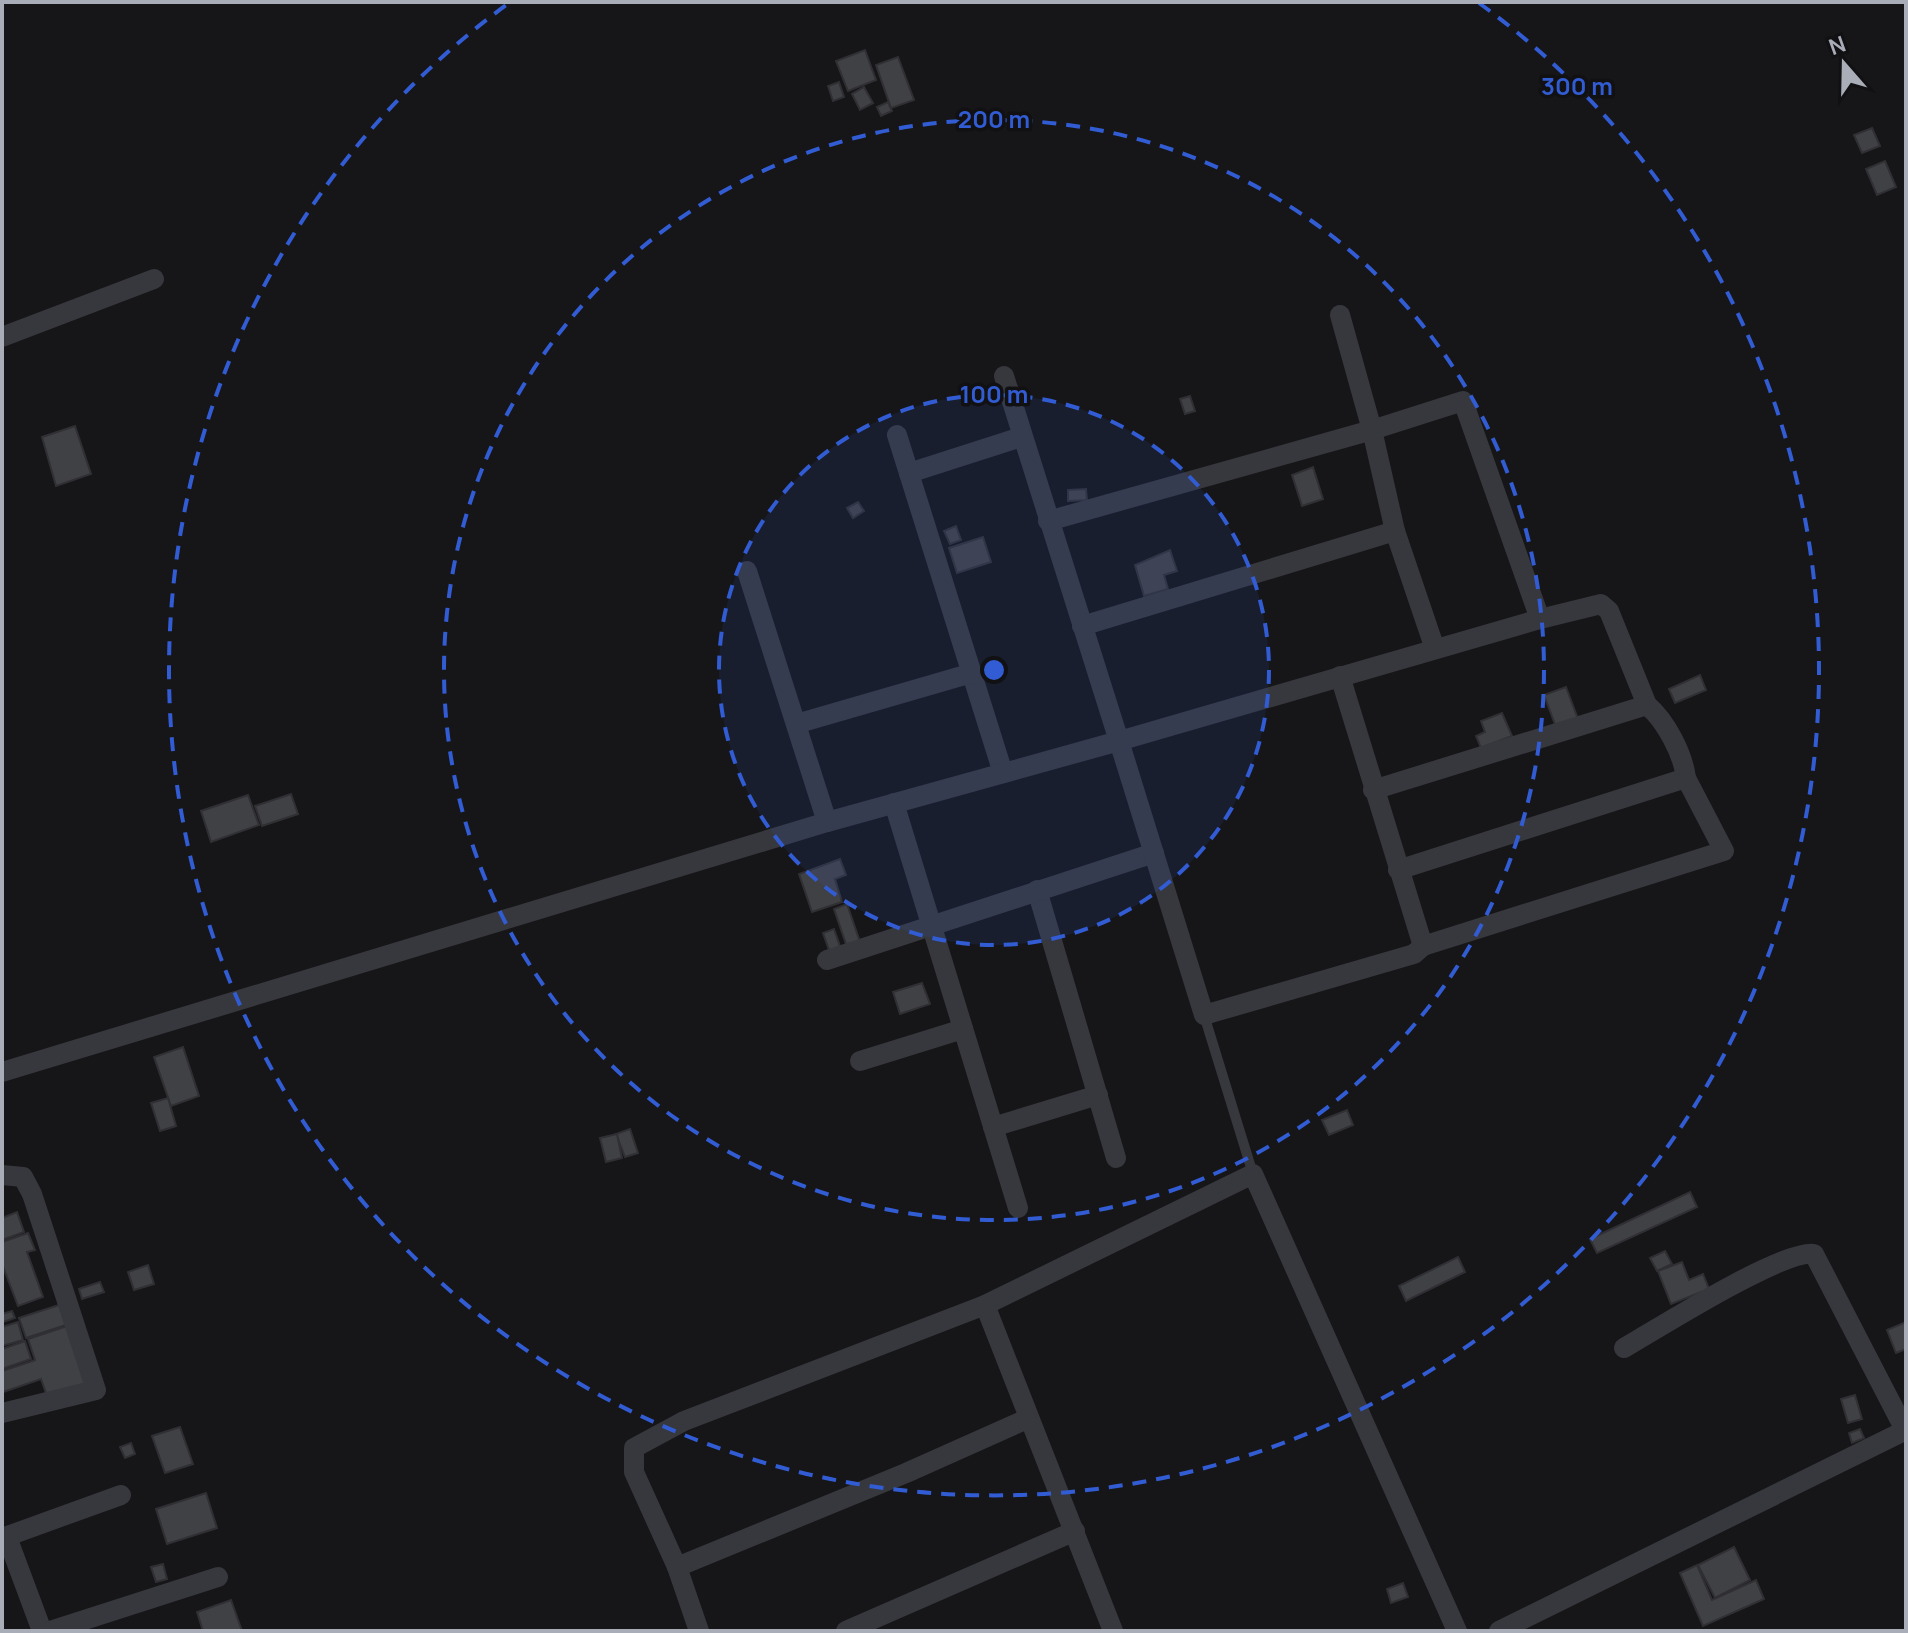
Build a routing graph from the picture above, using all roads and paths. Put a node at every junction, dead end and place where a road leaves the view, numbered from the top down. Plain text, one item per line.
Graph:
1 (154, 279) dead end
2 (1340, 315) dead end
3 (2, 337) edge
4 (1004, 376) dead end
5 (1372, 430) junction
6 (897, 435) dead end
7 (1021, 437) junction
8 (909, 473) junction
9 (1048, 521) junction
10 (1395, 531) junction
11 (747, 571) dead end
12 (1540, 619) junction
13 (1082, 626) junction
14 (1435, 649) junction
15 (972, 673) junction
16 (1340, 676) junction
17 (1647, 705) junction
18 (796, 724) junction
19 (1119, 741) junction
20 (1003, 773) junction
21 (1686, 778) junction
22 (1373, 790) junction
23 (894, 803) junction
24 (827, 822) junction
25 (1154, 853) junction
26 (1398, 870) junction
27 (1037, 890) junction
28 (933, 925) junction
29 (1423, 946) junction
30 (827, 960) dead end
31 (1204, 1015) junction
32 (963, 1029) junction
33 (860, 1061) dead end
34 (2, 1072) edge
35 (1098, 1095) junction
36 (993, 1127) junction
37 (1116, 1158) dead end
38 (1253, 1174) junction
39 (2, 1175) edge
40 (1018, 1208) dead end
41 (985, 1305) junction
42 (1624, 1348) dead end
43 (2, 1413) edge
44 (1027, 1419) junction
45 (1906, 1430) edge
46 (121, 1495) dead end
47 (1075, 1531) junction
48 (5, 1538) edge
49 (677, 1567) junction
50 (218, 1577) dead end
51 (42, 1631) edge
52 (50, 1631) edge
53 (699, 1631) edge
54 (846, 1631) edge
55 (1113, 1631) edge
56 (1457, 1631) edge
57 (1499, 1631) edge

1 - 3 street
2 - 5 street
4 - 7 street
5 - 9 street
5 - 10 street
5 - 12 street
6 - 8 street
7 - 8 street
7 - 9 street
8 - 15 street
9 - 13 street
10 - 13 street
10 - 14 street
11 - 18 street
12 - 14 street
12 - 17 street
13 - 19 street
14 - 16 street
15 - 18 street
15 - 20 street
16 - 19 street
16 - 22 street
17 - 21 street
17 - 22 street
18 - 24 street
19 - 20 street
19 - 25 street
20 - 23 street
21 - 26 street
21 - 29 street
22 - 26 street
23 - 24 street
23 - 28 street
24 - 34 street
25 - 27 street
25 - 31 street
26 - 29 street
27 - 28 street
27 - 35 street
28 - 30 street
28 - 32 street
29 - 31 street
31 - 38 lane
32 - 33 street
32 - 36 street
35 - 36 street
35 - 37 street
36 - 40 street
38 - 41 street
38 - 56 street
39 - 43 street
41 - 44 street
41 - 49 street
42 - 45 street
44 - 47 street
44 - 49 street
45 - 57 street
46 - 48 street
47 - 54 street
47 - 55 street
48 - 51 street
49 - 53 street
50 - 52 street

